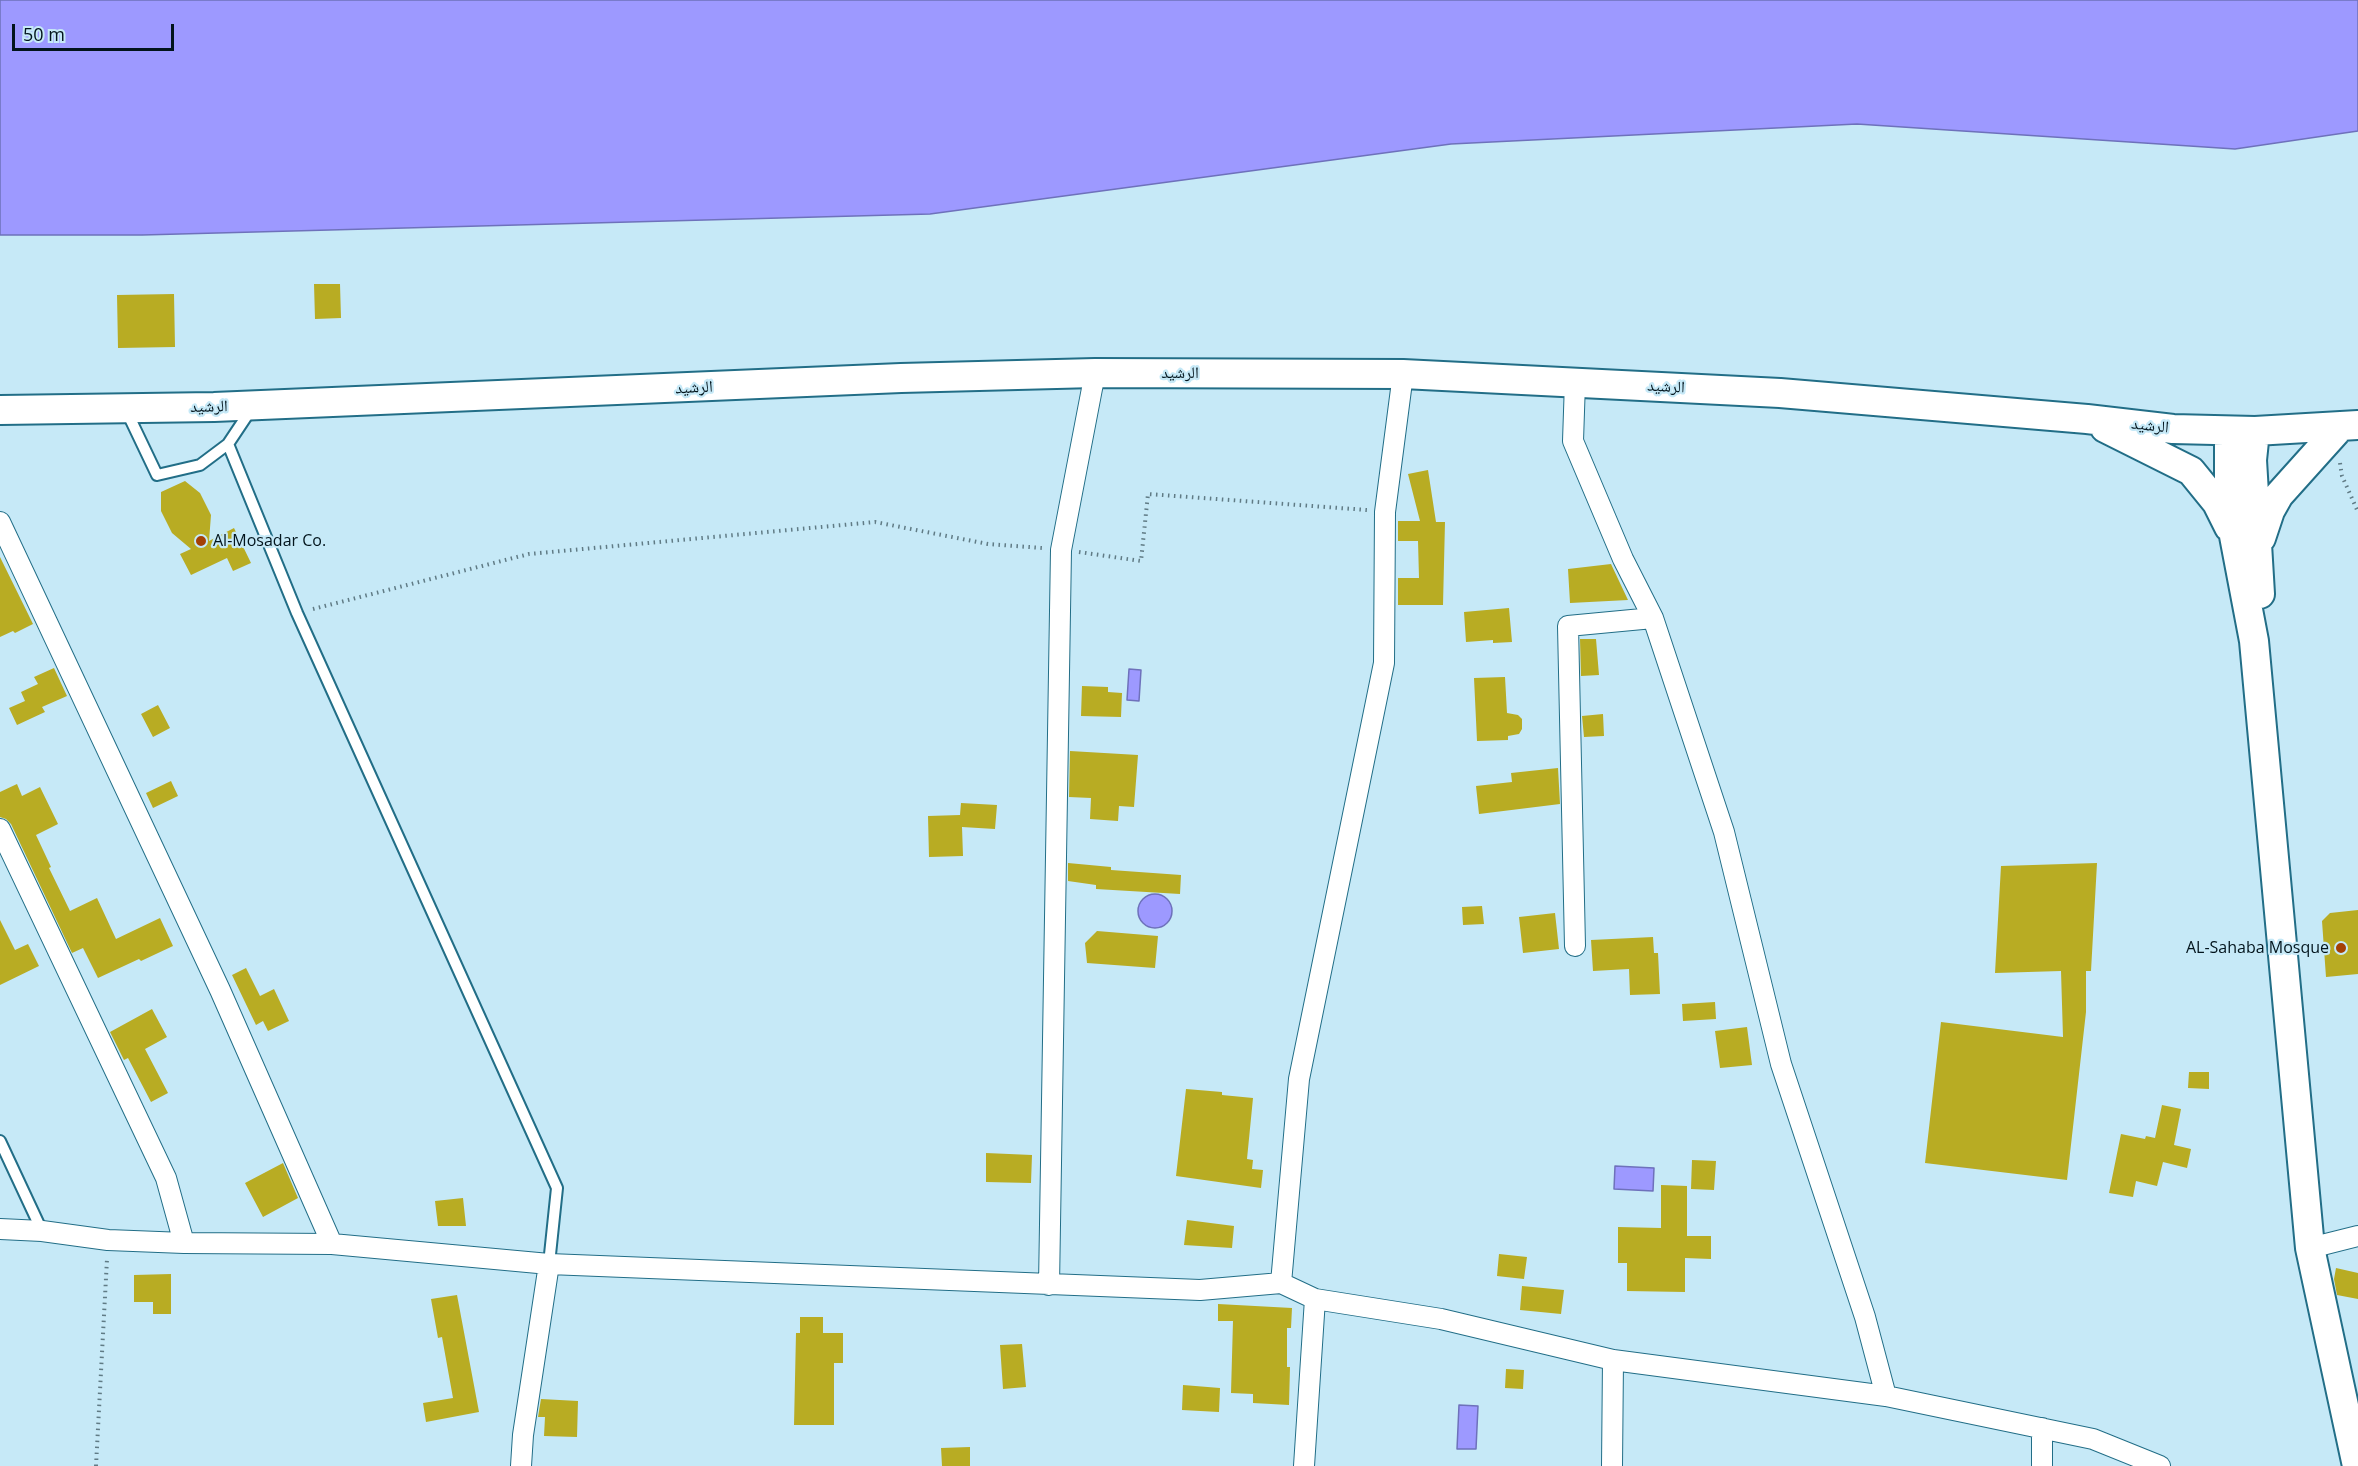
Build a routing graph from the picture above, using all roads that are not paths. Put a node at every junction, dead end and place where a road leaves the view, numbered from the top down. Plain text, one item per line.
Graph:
1 (1095, 373) junction
2 (1402, 374) junction
3 (1575, 382) junction
4 (254, 406) junction
5 (125, 408) junction
6 (0, 410) edge
7 (2087, 419) junction
8 (2351, 426) edge
9 (2242, 431) junction
10 (228, 444) junction
11 (0, 522) edge
12 (2246, 542) junction
13 (1653, 618) junction
14 (0, 829) edge
15 (1575, 946) dead end
16 (0, 1141) edge
17 (0, 1229) edge
18 (42, 1231) junction
19 (2358, 1236) edge
20 (184, 1243) junction
21 (332, 1244) junction
22 (2310, 1248) junction
23 (549, 1264) junction
24 (1281, 1283) junction
25 (1049, 1285) junction
26 (1315, 1299) junction
27 (1613, 1360) junction
28 (1886, 1396) junction
29 (2042, 1428) junction
30 (2357, 1461) edge
31 (520, 1466) edge
32 (1304, 1466) edge
33 (1612, 1466) edge
34 (2042, 1466) edge
35 (2160, 1466) edge

1 - 2 main road, الرشيد
1 - 4 main road, الرشيد
1 - 25 street
2 - 3 main road, الرشيد
2 - 24 street
3 - 7 main road, الرشيد
3 - 13 street
4 - 5 main road, الرشيد
4 - 10 lane
5 - 6 main road, الرشيد
5 - 10 lane
7 - 9 main road, الرشيد
7 - 12 main road
8 - 9 main road, الرشيد
8 - 12 main road
9 - 12 main road
10 - 23 lane
11 - 21 street
12 - 22 main road
13 - 15 street
13 - 28 street
14 - 20 street
16 - 18 lane
17 - 18 street
18 - 20 street
19 - 22 street
20 - 21 street
21 - 23 street
22 - 30 main road
23 - 25 street
23 - 31 street
24 - 25 street
24 - 26 street
26 - 27 street
26 - 32 street
27 - 28 street
27 - 33 street
28 - 29 street
29 - 34 street
29 - 35 street

